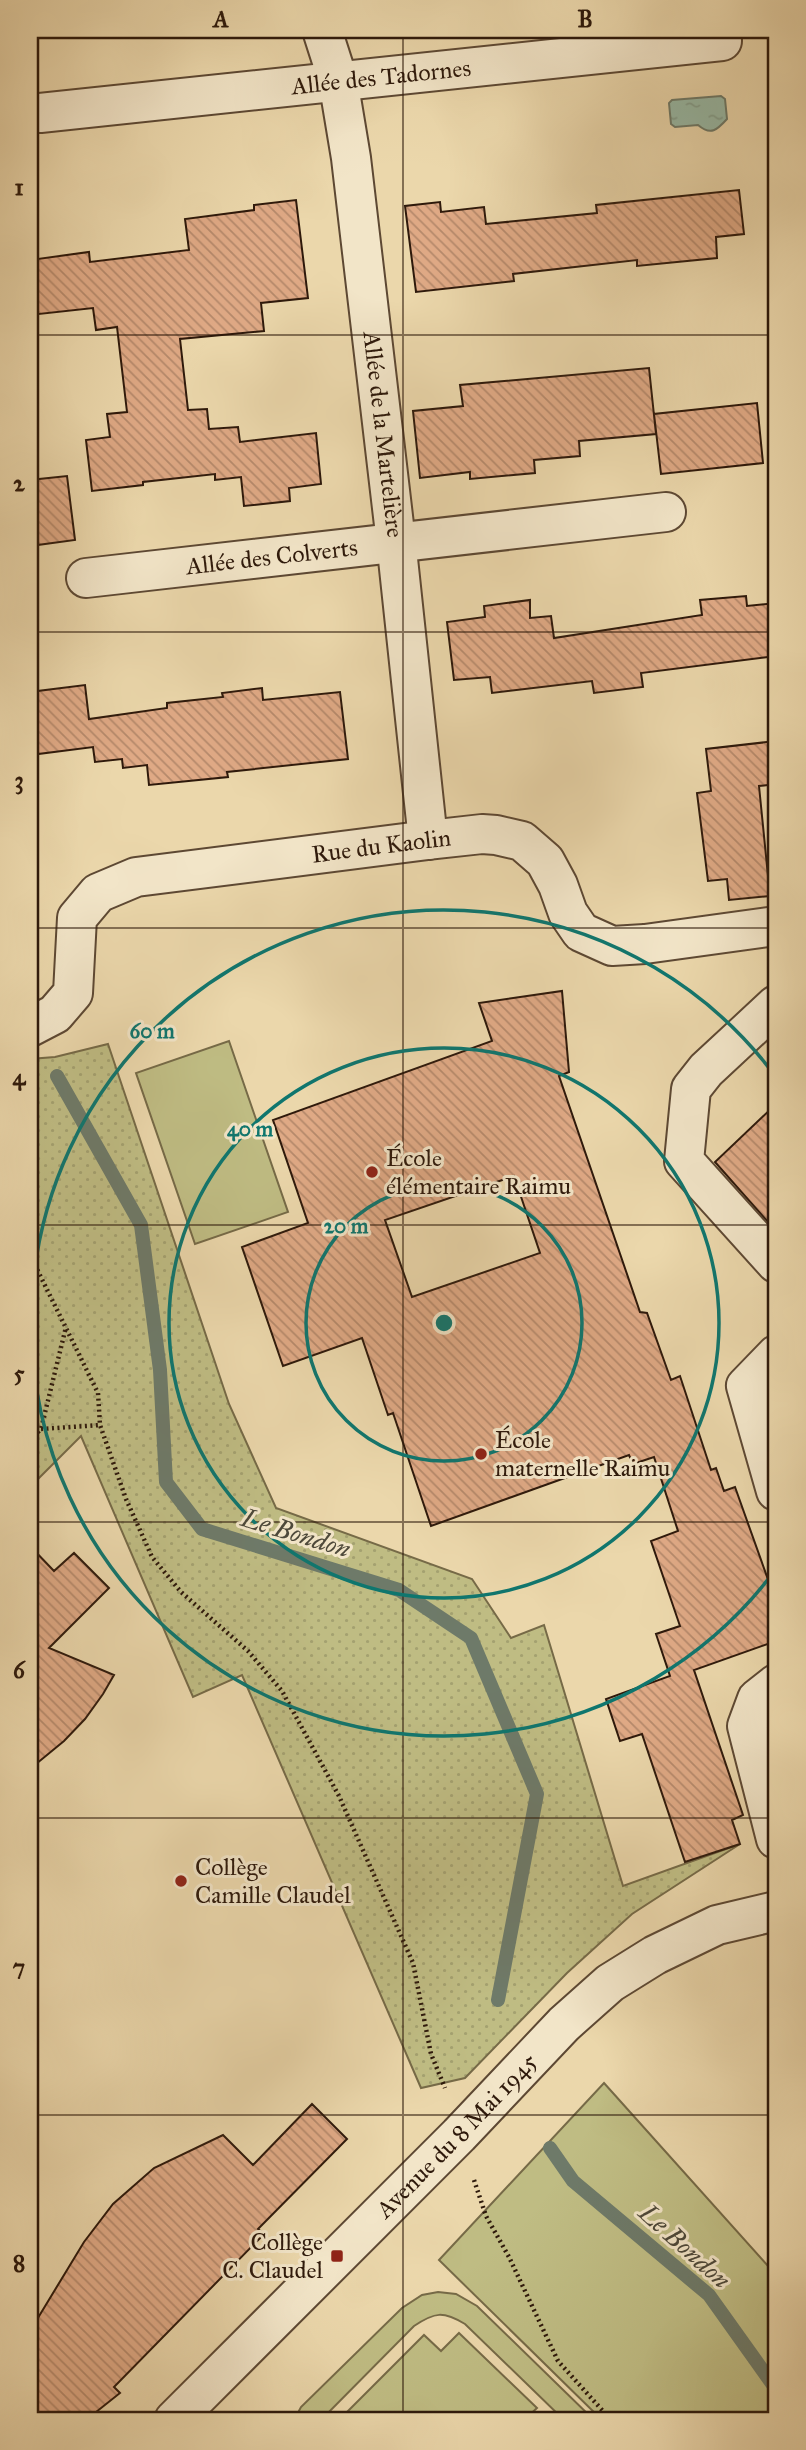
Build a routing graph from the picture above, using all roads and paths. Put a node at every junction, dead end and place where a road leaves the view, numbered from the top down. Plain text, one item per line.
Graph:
1 (322, 30) edge
2 (722, 41) dead end
3 (338, 80) junction
4 (40, 113) dead end
5 (666, 512) dead end
6 (396, 543) junction
7 (86, 578) dead end
8 (428, 840) junction
9 (776, 926) edge
10 (776, 1005) edge
11 (42, 1021) edge
12 (30, 1255) edge
13 (776, 1263) edge
14 (66, 1326) junction
15 (776, 1355) edge
16 (100, 1425) junction
17 (41, 1429) junction
18 (30, 1440) edge
19 (776, 1490) edge
20 (776, 1684) edge
21 (776, 1839) edge
22 (776, 1911) edge
23 (467, 2126) junction
24 (174, 2420) edge
25 (611, 2420) edge

1 - 3 street, Allée de la Martelière
2 - 3 street, Allée des Tadornes
3 - 4 street, Allée des Tadornes
3 - 6 street, Allée de la Martelière
5 - 6 street, Allée des Colverts
6 - 7 street, Allée des Colverts
6 - 8 street, Allée de la Martelière
8 - 9 street, Rue du Kaolin
8 - 11 street, Rue du Kaolin
10 - 13 street
12 - 14 path
14 - 16 path
14 - 17 path
15 - 19 street
16 - 17 path
16 - 23 path
17 - 18 path
20 - 21 street
22 - 23 street, Avenue du 8 Mai 1945
23 - 24 street, Avenue du 8 Mai 1945
23 - 25 path

